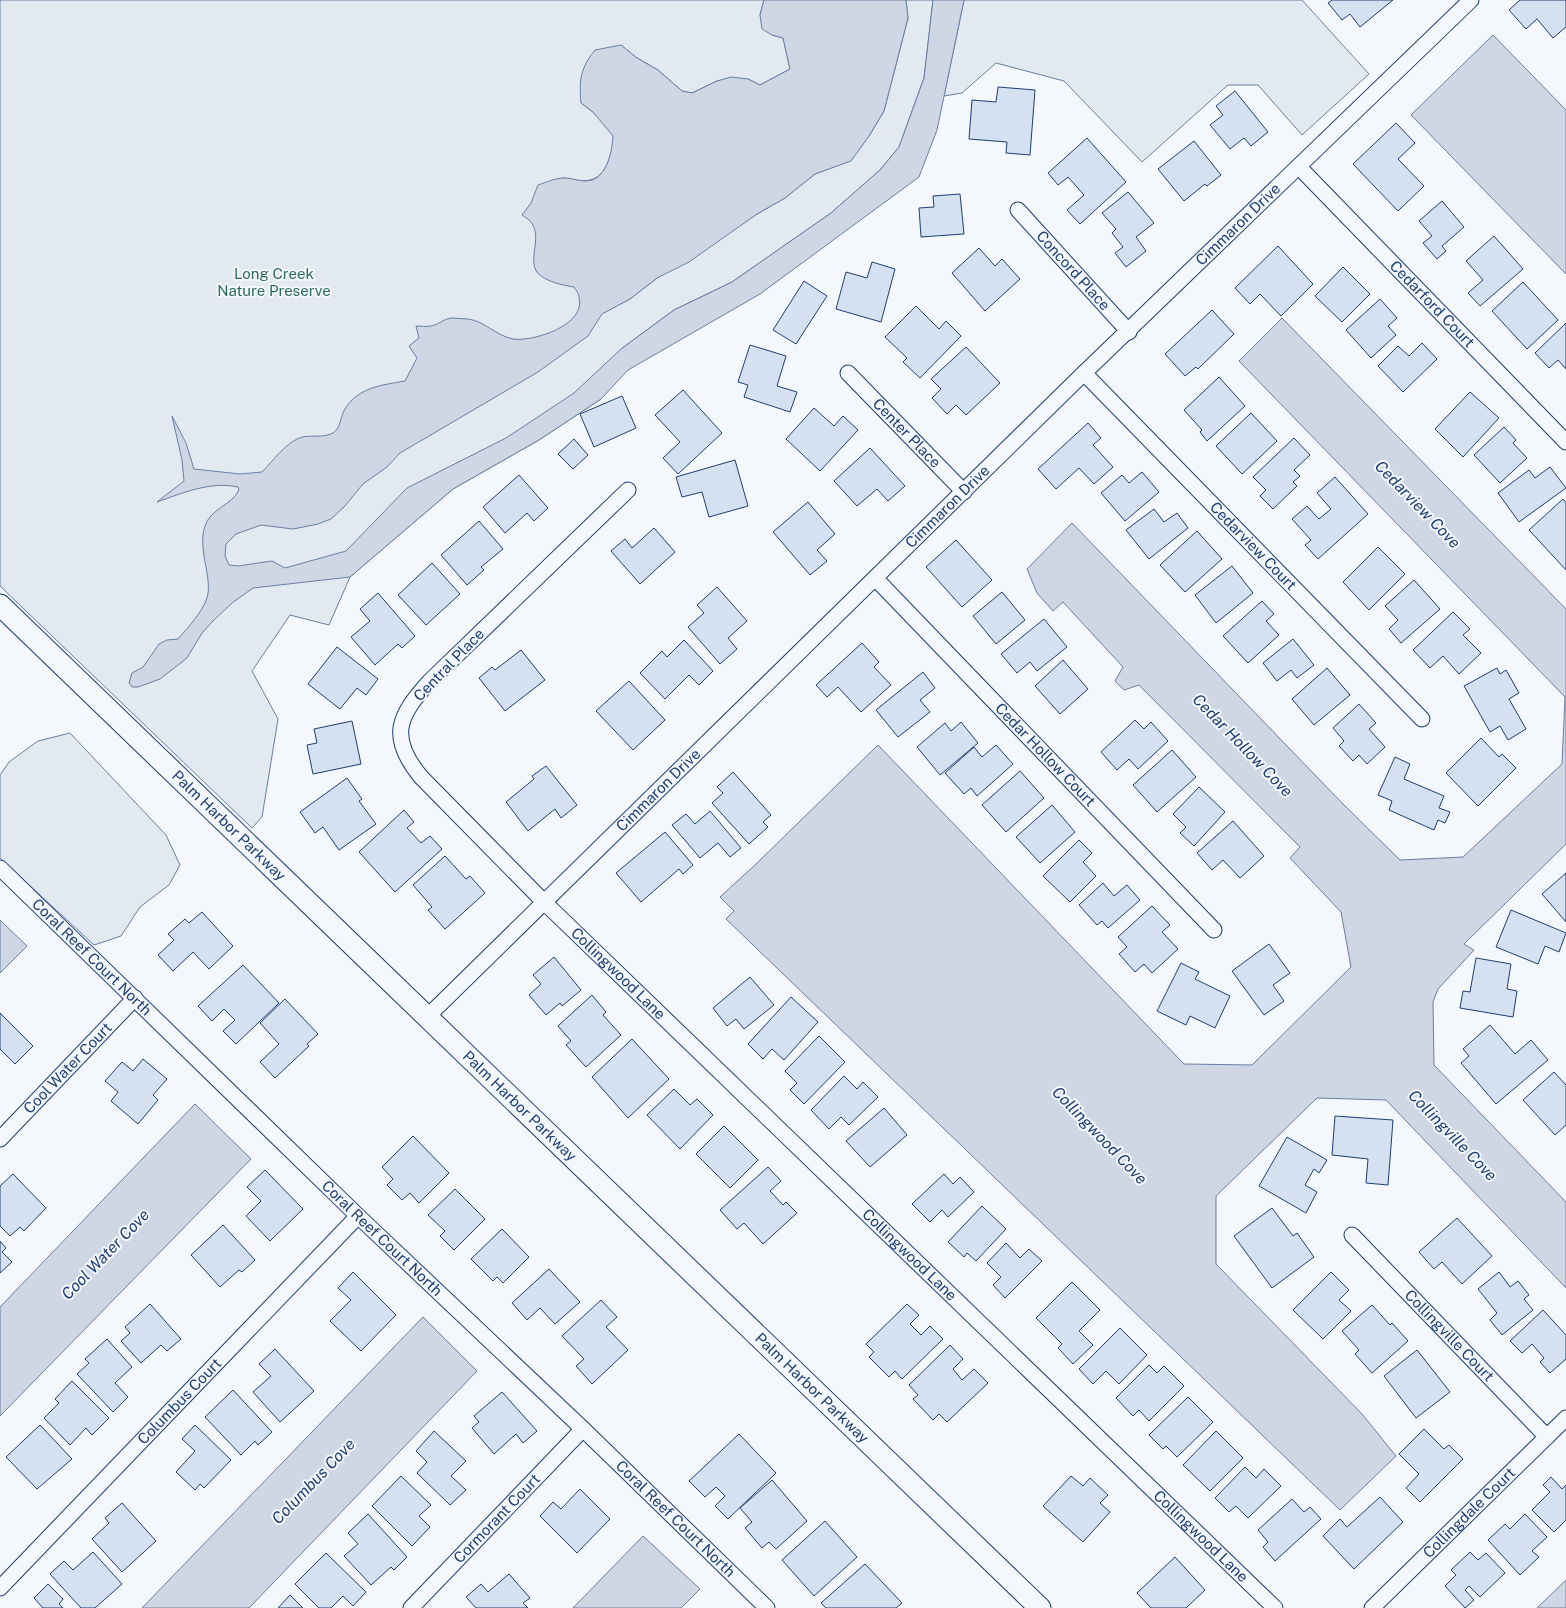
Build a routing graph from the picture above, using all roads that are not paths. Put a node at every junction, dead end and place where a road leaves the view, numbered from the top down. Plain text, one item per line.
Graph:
1 (1471, 0) edge
2 (1299, 167) junction
3 (1018, 210) dead end
4 (1129, 332) junction
5 (848, 373) dead end
6 (1084, 373) junction
7 (1566, 442) edge
8 (628, 490) dead end
9 (964, 492) junction
10 (876, 579) junction
11 (0, 605) edge
12 (1422, 719) dead end
13 (0, 868) edge
14 (544, 902) junction
15 (1214, 930) dead end
16 (135, 998) junction
17 (427, 1017) junction
18 (0, 1139) edge
19 (358, 1216) junction
20 (1352, 1235) dead end
21 (1566, 1418) edge
22 (583, 1430) junction
23 (1547, 1437) junction
24 (0, 1588) edge
25 (411, 1608) edge
26 (767, 1608) edge
27 (1040, 1608) edge
28 (1275, 1608) edge
29 (1372, 1608) edge

1 - 2 street, Cimmaron Drive
2 - 4 street, Cimmaron Drive
2 - 7 street, Cedarford Court
3 - 4 street, Concord Place
4 - 6 street, Cimmaron Drive
5 - 9 street, Center Place
6 - 9 street, Cimmaron Drive
6 - 12 street, Cedarview Court
8 - 14 street, Central Place
9 - 10 street, Cimmaron Drive
10 - 14 street, Cimmaron Drive
10 - 15 street, Cedar Hollow Court
11 - 17 street, Palm Harbor Parkway
13 - 16 street, Coral Reef Court North
14 - 17 street, Cimmaron Drive
14 - 28 street, Collingwood Lane
16 - 18 street, Cool Water Court
16 - 19 street, Coral Reef Court North
17 - 27 street, Palm Harbor Parkway
19 - 22 street, Coral Reef Court North
19 - 24 street, Columbus Court
20 - 23 street, Collingville Court
21 - 23 street, Collingdale Court
22 - 25 street, Cormorant Court
22 - 26 street, Coral Reef Court North
23 - 29 street, Collingdale Court

